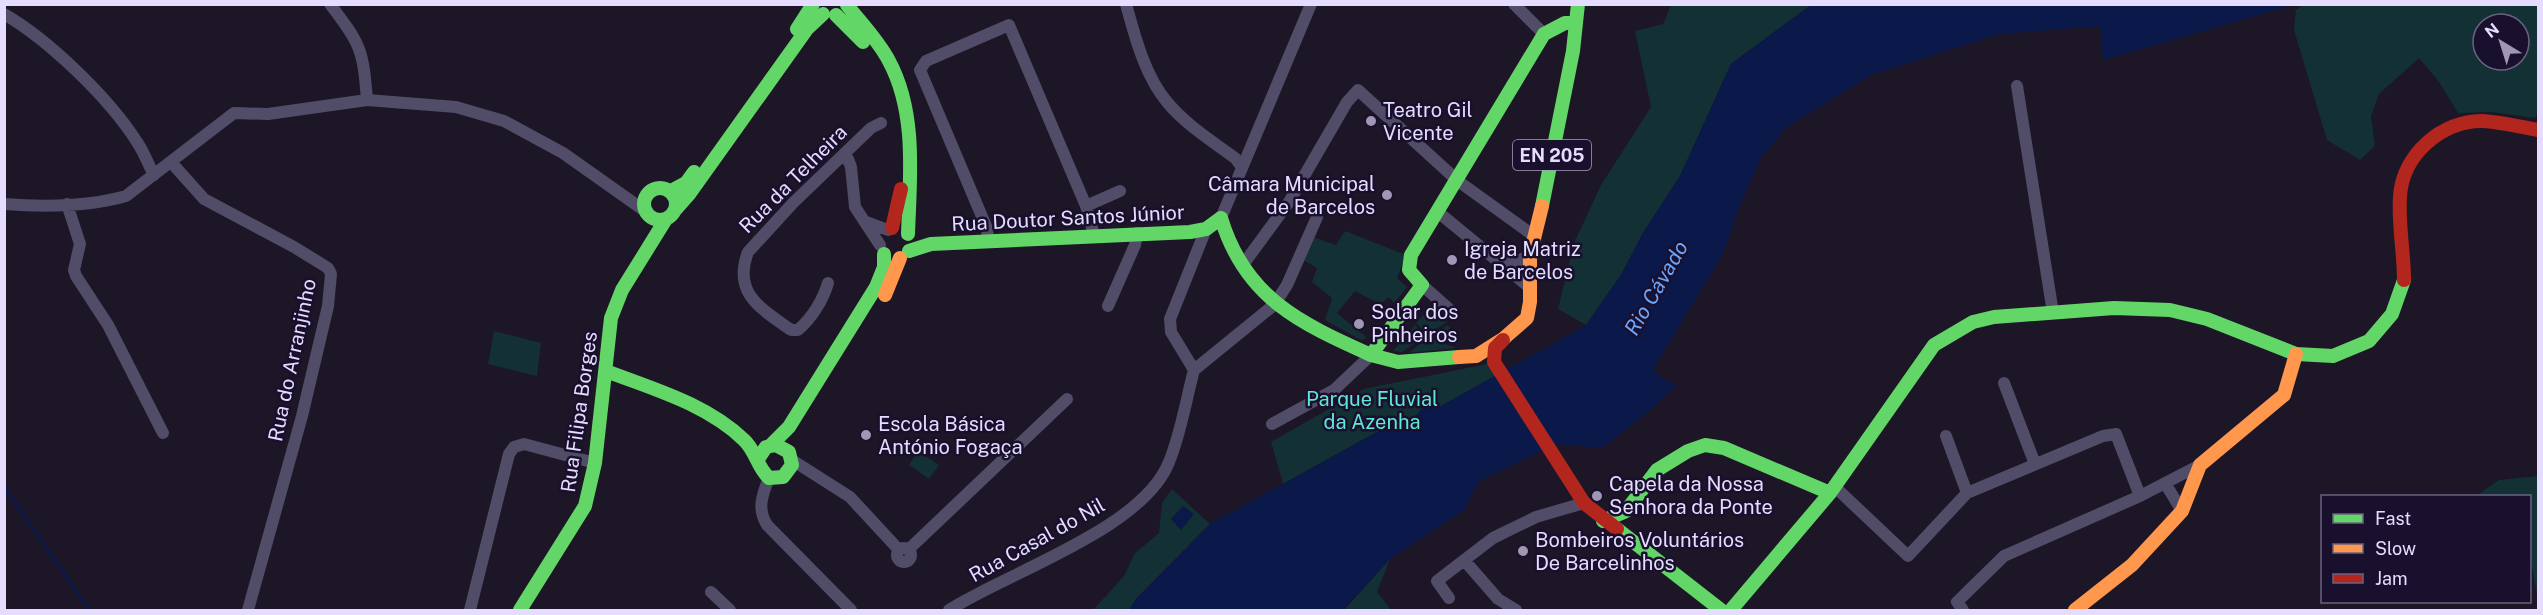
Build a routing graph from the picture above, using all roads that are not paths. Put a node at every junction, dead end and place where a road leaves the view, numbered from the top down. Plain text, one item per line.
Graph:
1 (330, 4) edge
2 (1126, 4) edge
3 (1311, 4) edge
4 (1514, 4) edge
5 (1578, 4) edge
6 (847, 5) edge
7 (822, 10) edge
8 (4, 14) edge
9 (1576, 23) junction
10 (1544, 34) junction
11 (2017, 86) dead end
12 (367, 100) junction
13 (881, 123) dead end
14 (2538, 130) edge
15 (846, 154) junction
16 (171, 162) junction
17 (1241, 166) junction
18 (154, 175) junction
19 (1458, 181) junction
20 (671, 191) junction
21 (1120, 191) dead end
22 (4, 204) edge
23 (68, 204) junction
24 (1086, 206) junction
25 (646, 208) junction
26 (1438, 212) junction
27 (670, 214) junction
28 (1221, 218) junction
29 (1317, 218) dead end
30 (864, 221) junction
31 (890, 229) junction
32 (1206, 229) junction
33 (1137, 233) junction
34 (909, 235) junction
35 (1094, 235) junction
36 (1534, 236) junction
37 (989, 241) junction
38 (932, 244) junction
39 (650, 247) junction
40 (882, 250) junction
41 (905, 255) junction
42 (1530, 255) junction
43 (1499, 262) junction
44 (1242, 266) junction
45 (828, 282) dead end
46 (1422, 285) junction
47 (1528, 286) junction
48 (1274, 305) junction
49 (1108, 306) dead end
50 (1449, 309) dead end
51 (2053, 313) junction
52 (1503, 339) junction
53 (2296, 354) junction
54 (1371, 355) junction
55 (1476, 356) junction
56 (1495, 363) junction
57 (1194, 370) junction
58 (606, 371) junction
59 (2004, 383) dead end
60 (1067, 399) dead end
61 (1272, 424) dead end
62 (163, 433) dead end
63 (1946, 436) dead end
64 (746, 441) junction
65 (769, 446) junction
66 (791, 456) junction
67 (758, 459) junction
68 (595, 463) junction
69 (2035, 464) junction
70 (2200, 465) junction
71 (811, 471) junction
72 (776, 478) junction
73 (2165, 483) junction
74 (1833, 490) junction
75 (1967, 493) junction
76 (2140, 496) junction
77 (1584, 503) junction
78 (2182, 511) junction
79 (1603, 521) junction
80 (1464, 560) junction
81 (711, 592) dead end
82 (1449, 598) dead end
83 (248, 610) edge
84 (470, 610) edge
85 (519, 610) edge
86 (730, 610) edge
87 (851, 610) edge
88 (950, 610) edge
89 (1516, 610) edge
90 (1721, 610) edge
91 (1731, 610) edge
92 (1963, 610) edge
93 (2075, 610) edge

1 - 12 street
2 - 17 street
3 - 17 street
4 - 10 street
5 - 9 main road, EN 205
6 - 7 main road
6 - 34 main road
7 - 20 main road
7 - 27 main road, Rua Filipa Borges
7 - 31 main road
8 - 18 street
9 - 10 main road
9 - 36 main road, EN 205
10 - 19 main road, EN 205
11 - 51 street
12 - 16 street
12 - 25 street
13 - 15 street, Rua da Telheira
14 - 53 main road
15 - 30 street
15 - 45 street, Rua da Telheira
16 - 18 street
16 - 83 street, Rua do Arranjinho
17 - 28 street
18 - 23 street
19 - 26 main road, EN 205
19 - 36 street
19 - 44 street
20 - 25 main road
20 - 27 main road
21 - 24 street
22 - 23 street
23 - 62 street
24 - 35 street
24 - 37 street
25 - 27 main road
25 - 39 main road
26 - 43 street
26 - 46 main road, EN 205
27 - 39 main road, Rua Filipa Borges
28 - 32 main road
28 - 44 main road
29 - 48 street
30 - 31 street
30 - 40 street
31 - 34 main road
31 - 40 main road
32 - 33 main road, Rua Doutor Santos Júnior
32 - 57 street
33 - 35 main road, Rua Doutor Santos Júnior
33 - 49 street
34 - 38 main road, Rua Doutor Santos Júnior
34 - 41 main road
35 - 37 main road, Rua Doutor Santos Júnior
36 - 42 main road, EN 205
37 - 38 main road, Rua Doutor Santos Júnior
38 - 41 main road, Rua Doutor Santos Júnior
39 - 58 main road, Rua Filipa Borges
40 - 41 main road
40 - 65 main road
41 - 66 main road
42 - 43 street
42 - 47 main road, EN 205
43 - 47 street
44 - 48 main road
46 - 50 street
46 - 54 main road
47 - 52 main road, EN 205
48 - 54 main road
48 - 57 street
51 - 53 main road
51 - 74 main road
52 - 55 main road, EN 205
52 - 56 main road, EN 205
53 - 70 main road
54 - 55 main road, EN 205
54 - 61 street
55 - 56 main road, EN 205
56 - 77 main road
57 - 88 street, Rua Casal do Nil
58 - 64 main road
58 - 68 main road, Rua Filipa Borges
59 - 69 street
60 - 71 street
63 - 75 street
64 - 65 main road
64 - 67 main road
65 - 66 main road
65 - 67 main road
66 - 71 street
66 - 72 main road
67 - 72 main road
68 - 84 street
68 - 85 main road, Rua Filipa Borges
69 - 75 street
69 - 76 street
70 - 73 street
70 - 78 main road
71 - 72 street
72 - 87 street
73 - 76 street
73 - 78 street
74 - 75 street
74 - 79 main road
74 - 91 main road
76 - 92 street
77 - 79 main road
77 - 80 street
78 - 93 main road
79 - 90 main road
80 - 82 street
80 - 89 street
81 - 86 street

